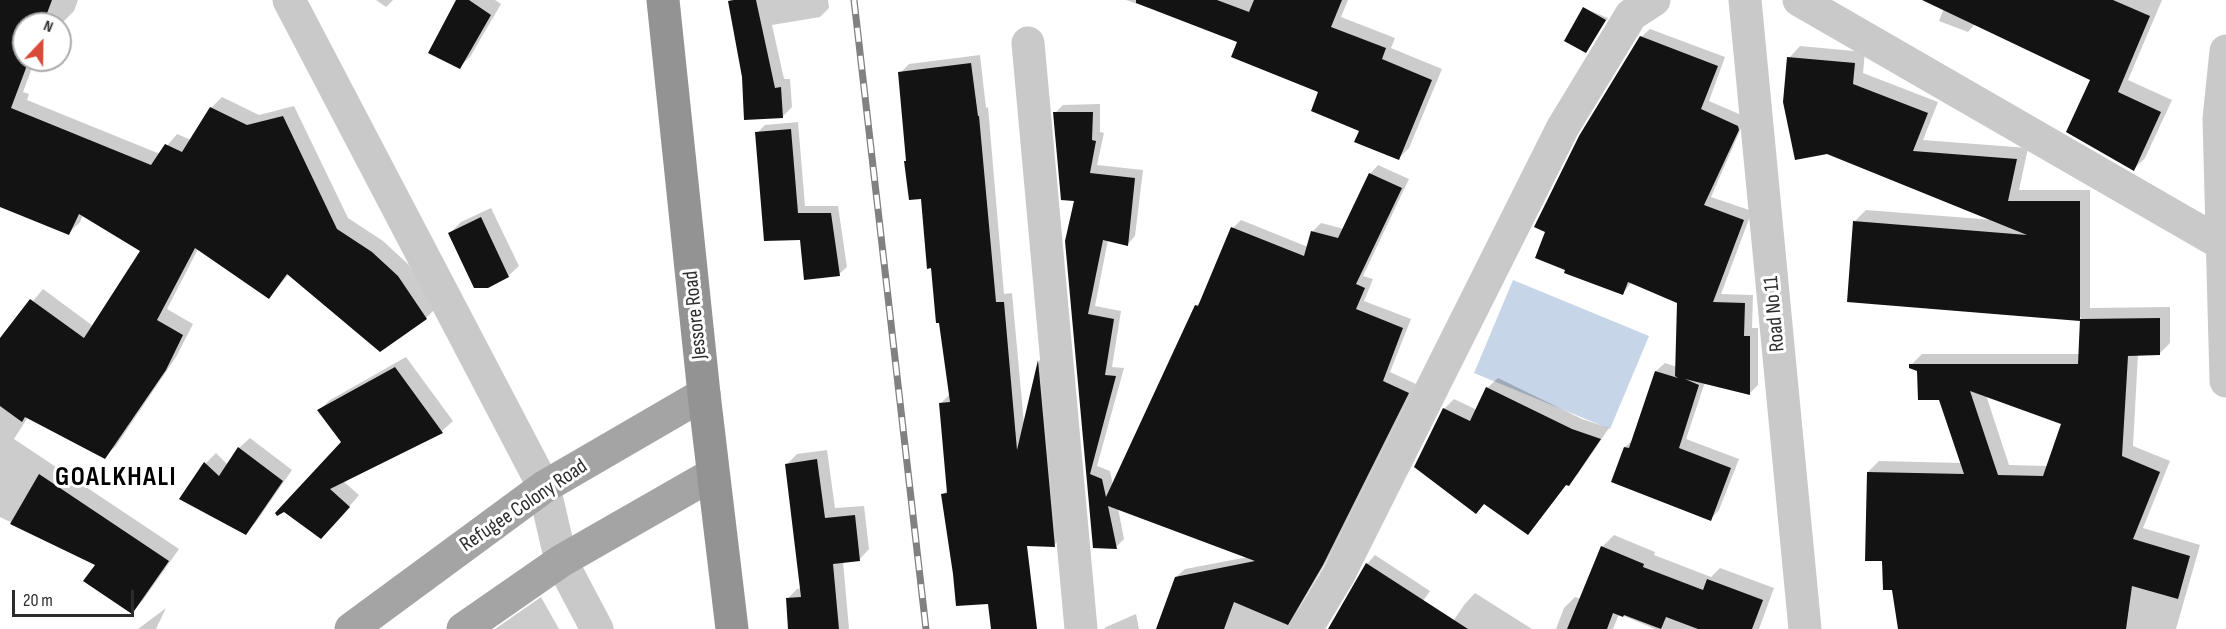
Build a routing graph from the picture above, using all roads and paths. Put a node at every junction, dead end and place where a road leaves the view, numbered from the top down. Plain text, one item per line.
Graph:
1 (289, 0) edge
2 (663, 0) edge
3 (1654, 0) edge
4 (1745, 0) edge
5 (1799, 0) edge
6 (1028, 43) dead end
7 (2226, 51) edge
8 (2222, 244) junction
9 (2226, 381) edge
10 (704, 393) junction
11 (713, 474) junction
12 (544, 487) junction
13 (561, 561) junction
14 (351, 629) edge
15 (463, 629) edge
16 (597, 629) edge
17 (732, 629) edge
18 (1081, 629) edge
19 (1306, 629) edge
20 (1805, 629) edge

1 - 12 street
2 - 10 highway, Jessore Road
3 - 19 street
4 - 20 street, Road No 11
5 - 8 street
6 - 18 street
7 - 8 street
8 - 9 street
10 - 11 highway, Jessore Road
10 - 12 main road, Refugee Colony Road
11 - 13 main road
11 - 17 highway, Jessore Road
12 - 13 street
12 - 14 main road, Refugee Colony Road
13 - 15 main road
13 - 16 street

